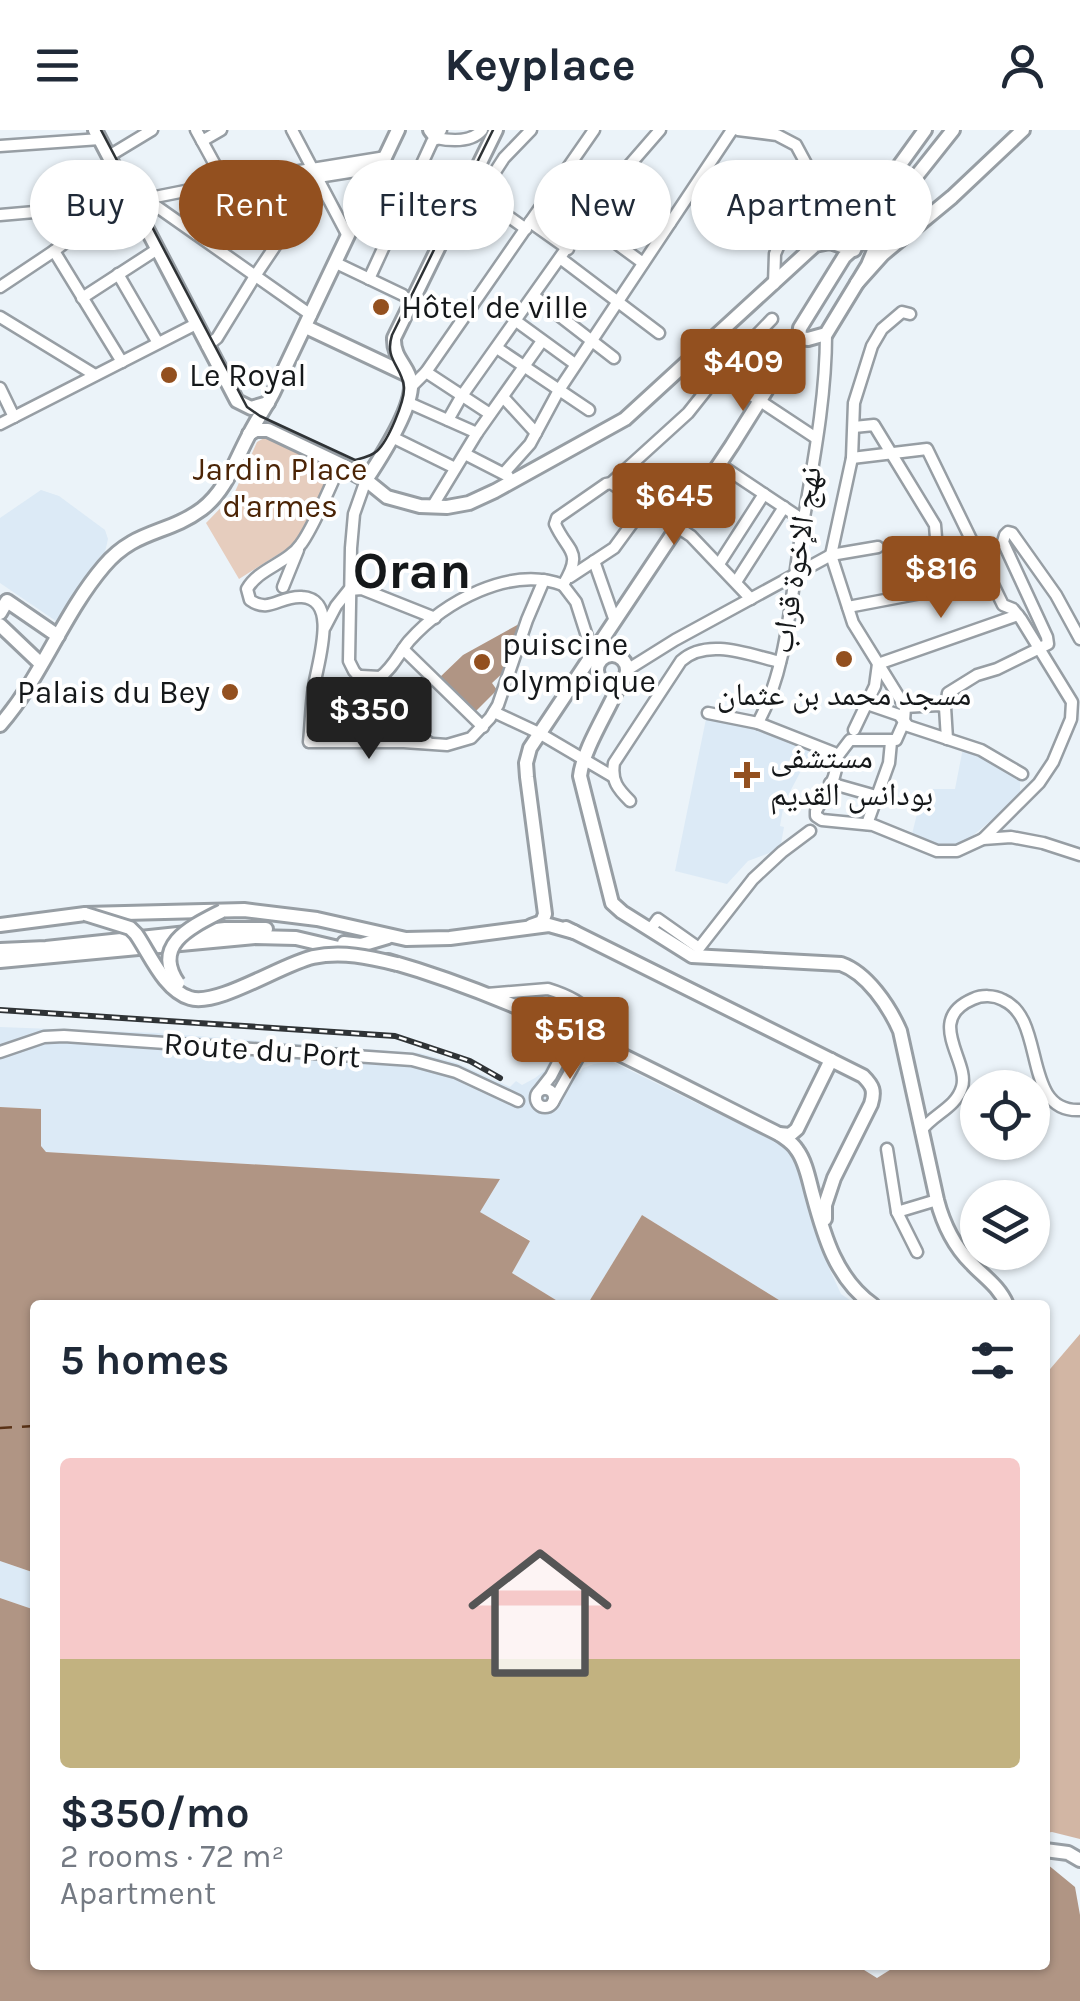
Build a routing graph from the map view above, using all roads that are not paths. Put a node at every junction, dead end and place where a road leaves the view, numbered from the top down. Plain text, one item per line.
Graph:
1 (152, 130) edge
2 (221, 130) edge
3 (292, 130) edge
4 (398, 130) edge
5 (482, 130) edge
6 (496, 130) edge
7 (530, 130) edge
8 (594, 130) edge
9 (660, 130) edge
10 (735, 130) edge
11 (926, 130) edge
12 (953, 130) edge
13 (1023, 130) edge
14 (435, 133) edge
15 (97, 134) edge
16 (199, 135) edge
17 (0, 146) edge
18 (109, 156) junction
19 (112, 160) edge
20 (212, 160) edge
21 (308, 160) edge
22 (384, 160) edge
23 (485, 160) edge
24 (502, 160) edge
25 (633, 160) edge
26 (904, 160) edge
27 (929, 160) edge
28 (323, 188) edge
29 (30, 212) edge
30 (0, 215) edge
31 (514, 217) edge
32 (671, 222) edge
33 (343, 226) edge
34 (528, 226) junction
35 (343, 247) edge
36 (156, 250) joint
37 (218, 250) edge
38 (271, 250) edge
39 (442, 250) edge
40 (566, 250) edge
41 (626, 250) edge
42 (651, 250) edge
43 (811, 250) edge
44 (854, 250) edge
45 (875, 250) edge
46 (54, 251) joint
47 (564, 253) junction
48 (643, 262) junction
49 (336, 263) junction
50 (118, 274) junction
51 (255, 276) junction
52 (369, 279) junction
53 (858, 283) junction
54 (774, 284) junction
55 (0, 287) edge
56 (403, 294) dead end
57 (534, 296) junction
58 (82, 298) junction
59 (618, 301) junction
60 (910, 314) dead end
61 (0, 317) edge
62 (772, 319) dead end
63 (308, 321) junction
64 (516, 321) junction
65 (196, 324) junction
66 (659, 333) dead end
67 (826, 334) junction
68 (800, 338) junction
69 (593, 341) junction
70 (542, 342) junction
71 (158, 344) junction
72 (207, 346) junction
73 (498, 348) junction
74 (692, 356) junction
75 (614, 358) dead end
76 (122, 362) junction
77 (575, 364) junction
78 (526, 365) junction
79 (426, 372) junction
80 (95, 374) junction
81 (719, 374) junction
82 (410, 381) junction
83 (0, 388) edge
84 (559, 390) junction
85 (462, 397) junction
86 (503, 397) junction
87 (407, 402) junction
88 (760, 402) junction
89 (268, 403) junction
90 (589, 410) dead end
91 (490, 414) junction
92 (14, 417) junction
93 (448, 420) junction
94 (0, 424) edge
95 (854, 426) junction
96 (536, 432) junction
97 (477, 433) junction
98 (249, 434) junction
99 (392, 437) junction
100 (816, 438) junction
101 (889, 453) junction
102 (465, 454) junction
103 (852, 458) junction
104 (378, 461) junction
105 (719, 464) junction
106 (340, 466) junction
107 (455, 468) junction
108 (509, 477) junction
109 (366, 480) junction
110 (610, 484) junction
111 (764, 494) junction
112 (644, 506) junction
113 (432, 507) junction
114 (784, 507) junction
115 (803, 520) junction
116 (678, 526) junction
117 (300, 544) junction
118 (878, 547) dead end
119 (830, 554) junction
120 (594, 561) junction
121 (718, 564) junction
122 (794, 574) junction
123 (544, 580) junction
124 (990, 580) junction
125 (736, 582) junction
126 (563, 585) junction
127 (283, 587) dead end
128 (940, 589) junction
129 (349, 590) junction
130 (751, 599) junction
131 (2, 601) edge
132 (848, 606) junction
133 (1018, 616) junction
134 (435, 618) junction
135 (0, 625) edge
136 (612, 627) junction
137 (325, 628) junction
138 (58, 636) junction
139 (1080, 638) edge
140 (403, 649) junction
141 (1041, 649) junction
142 (604, 658) junction
143 (780, 662) junction
144 (41, 664) junction
145 (878, 664) junction
146 (360, 675) junction
147 (618, 679) junction
148 (867, 704) junction
149 (940, 705) junction
150 (905, 707) junction
151 (494, 712) junction
152 (708, 714) dead end
153 (904, 722) junction
154 (758, 723) junction
155 (0, 725) edge
156 (483, 727) junction
157 (854, 730) dead end
158 (539, 733) junction
159 (946, 739) junction
160 (895, 740) junction
161 (428, 742) junction
162 (837, 756) junction
163 (583, 758) junction
164 (1022, 774) dead end
165 (612, 776) junction
166 (830, 784) junction
167 (876, 796) junction
168 (630, 802) dead end
169 (866, 824) junction
170 (810, 831) dead end
171 (983, 839) junction
172 (1080, 856) edge
173 (544, 904) junction
174 (222, 910) junction
175 (85, 914) junction
176 (0, 925) edge
177 (532, 926) junction
178 (650, 930) junction
179 (574, 932) junction
180 (390, 936) junction
181 (0, 950) edge
182 (0, 962) edge
183 (397, 964) junction
184 (486, 994) junction
185 (213, 997) junction
186 (581, 1036) junction
187 (0, 1052) edge
188 (831, 1060) junction
189 (958, 1096) junction
190 (543, 1098) junction
191 (916, 1107) junction
192 (1080, 1110) edge
193 (921, 1131) junction
194 (779, 1134) junction
195 (888, 1149) dead end
196 (834, 1178) junction
197 (810, 1184) junction
198 (936, 1200) junction
199 (897, 1212) junction
200 (826, 1236) junction
201 (917, 1252) dead end
202 (865, 1300) edge
203 (999, 1300) edge
204 (1050, 1851) edge
205 (1080, 1860) edge

1 - 18 street
2 - 16 street
3 - 21 street
4 - 22 main road
5 - 14 street
6 - 23 main road
7 - 24 street
8 - 34 street
9 - 25 street
10 - 32 street
10 - 54 street
11 - 26 main road
12 - 27 main road
13 - 53 main road
14 - 52 street
15 - 17 street
15 - 18 main road
16 - 20 street
18 - 19 main road
28 - 33 street
29 - 30 street
31 - 34 street
34 - 47 street
34 - 79 street
35 - 49 main road
36 - 50 street
36 - 65 main road
37 - 51 street
38 - 51 street
39 - 82 main road
40 - 47 street
41 - 48 street
42 - 48 street
43 - 54 main road
44 - 68 main road
45 - 53 main road
46 - 55 street
46 - 58 street
47 - 57 street
47 - 59 street
48 - 59 street
49 - 52 street
49 - 63 main road
50 - 58 street
50 - 71 street
51 - 63 street
51 - 72 street
52 - 56 street
53 - 67 main road
54 - 74 main road
57 - 64 street
57 - 69 street
58 - 76 street
59 - 66 street
59 - 69 street
60 - 95 street
61 - 80 street
62 - 81 street
63 - 82 main road
63 - 89 main road
64 - 70 street
64 - 73 street
65 - 71 street
65 - 72 main road
67 - 68 main road
67 - 100 street, نهج الإخوة قراب
68 - 88 main road
69 - 75 street
69 - 77 street
70 - 77 street
70 - 78 street
71 - 76 street
72 - 89 main road
73 - 78 street
73 - 85 street
74 - 81 street
74 - 108 main road
76 - 80 street
77 - 84 street
78 - 84 street
78 - 86 street
79 - 82 street
79 - 85 street
80 - 92 street
81 - 88 street
81 - 110 street
82 - 87 main road
83 - 92 street
84 - 90 street
84 - 96 street
85 - 91 street
85 - 93 street
86 - 91 street
86 - 96 street
87 - 93 street
87 - 99 main road
88 - 100 street
88 - 105 main road
89 - 98 main road
91 - 97 street
92 - 94 street
93 - 97 street
95 - 101 street
95 - 103 street
96 - 108 street
97 - 102 street
98 - 106 main road
98 - 138 main road
99 - 104 main road
99 - 107 street
100 - 115 street, نهج الإخوة قراب
101 - 103 street
101 - 124 street
101 - 128 street
102 - 107 street
102 - 108 street
103 - 119 street
104 - 106 main road
104 - 109 main road
105 - 111 street
105 - 116 main road
106 - 109 main road
106 - 117 street
107 - 113 street
108 - 113 main road
109 - 113 main road
109 - 129 street
110 - 112 street
110 - 126 street
111 - 114 street
111 - 121 street
112 - 116 street
112 - 120 street
114 - 115 street
114 - 125 street
115 - 122 street, نهج الإخوة قراب
116 - 121 street
116 - 136 main road
117 - 127 street
117 - 137 street
118 - 119 street
119 - 122 street
119 - 132 street
120 - 126 street
120 - 136 street
121 - 125 street
122 - 130 street
122 - 143 street, نهج الإخوة قراب
123 - 126 street
123 - 134 street
123 - 151 street
124 - 128 street
124 - 133 street
125 - 130 street
126 - 142 street
128 - 132 street
129 - 134 street
129 - 137 street
129 - 146 street
130 - 147 street
131 - 138 main road
132 - 145 street
133 - 141 street
133 - 145 street
134 - 140 street
135 - 144 main road
136 - 142 main road
136 - 142 main road
137 - 161 street
138 - 144 main road
139 - 141 street
140 - 146 street
140 - 156 street
141 - 149 street
141 - 171 street
142 - 147 main road
142 - 147 main road
142 - 158 main road
143 - 154 street, نهج الإخوة قراب
143 - 165 street
144 - 155 main road
145 - 148 street
145 - 150 street
146 - 161 street
147 - 163 main road
148 - 153 street
148 - 157 street
149 - 150 street
149 - 159 street
150 - 153 street
151 - 156 street
151 - 158 street
152 - 154 street
153 - 159 street
153 - 160 street
154 - 162 street
156 - 161 street
158 - 163 street
158 - 173 main road
159 - 164 street
160 - 162 street
160 - 167 street
162 - 166 street
163 - 165 street
163 - 178 main road
165 - 168 street
166 - 167 street
166 - 169 street
167 - 169 street
169 - 171 street
170 - 178 street
171 - 172 street
173 - 177 main road
173 - 179 main road
174 - 175 main road
174 - 180 main road
174 - 185 main road, bridge
175 - 176 main road
175 - 185 main road, bridge
177 - 179 main road
177 - 180 main road
178 - 191 main road
179 - 188 main road
180 - 181 main road
182 - 183 main road
183 - 184 main road
183 - 185 main road, bridge
184 - 186 main road
184 - 186 street
186 - 190 street
186 - 190 street
186 - 194 main road
187 - 190 street, Route du Port
188 - 194 main road
188 - 196 main road
189 - 191 street
189 - 192 street
189 - 193 street
191 - 193 main road
193 - 198 main road
194 - 197 main road
195 - 199 street
196 - 197 main road
196 - 200 main road
197 - 200 main road
198 - 199 street
198 - 203 main road
199 - 201 street
200 - 202 main road
204 - 205 main road

